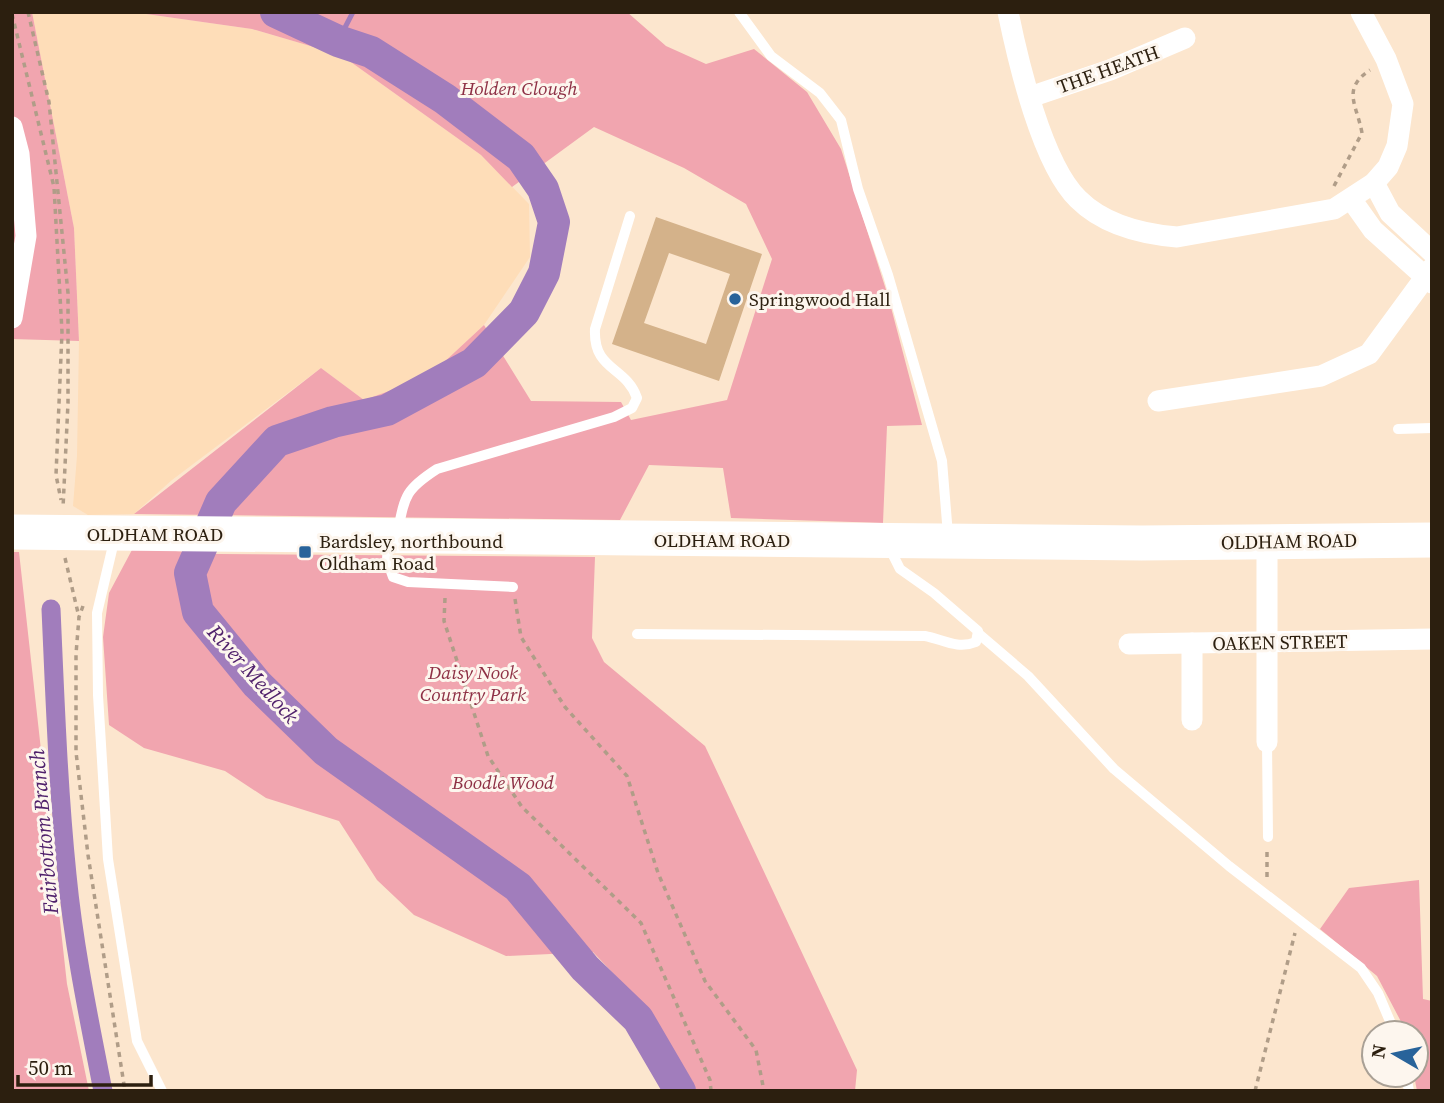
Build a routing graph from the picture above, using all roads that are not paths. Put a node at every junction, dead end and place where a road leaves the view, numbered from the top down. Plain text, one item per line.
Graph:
1 (739, 12) edge
2 (1008, 12) edge
3 (1361, 12) edge
4 (1185, 38) dead end
5 (1030, 97) junction
6 (12, 127) edge
7 (1374, 183) junction
8 (1343, 204) junction
9 (630, 216) dead end
10 (1432, 252) edge
11 (1429, 277) edge
12 (12, 318) edge
13 (1158, 401) dead end
14 (1398, 429) dead end
15 (1432, 429) edge
16 (12, 532) edge
17 (102, 537) junction
18 (393, 537) junction
19 (1432, 540) edge
20 (887, 541) junction
21 (948, 541) junction
22 (1267, 542) junction
23 (513, 587) road end
24 (637, 634) dead end
25 (979, 634) junction
26 (1432, 639) edge
27 (1268, 642) junction
28 (1192, 643) junction
29 (1129, 644) dead end
30 (1192, 720) dead end
31 (1267, 742) joint
32 (1268, 837) road end
33 (1389, 1019) edge
34 (162, 1091) edge

1 - 21 lane
2 - 5 street
3 - 7 street
4 - 5 street, THE HEATH
5 - 8 street
6 - 12 street
7 - 8 street
7 - 10 street
8 - 11 street
9 - 18 lane
11 - 13 street
14 - 15 lane
16 - 17 highway, OLDHAM ROAD
17 - 18 highway, OLDHAM ROAD
17 - 34 lane
18 - 20 highway, OLDHAM ROAD
18 - 23 lane
19 - 22 highway, OLDHAM ROAD
20 - 21 highway, OLDHAM ROAD
20 - 25 lane
21 - 22 highway, OLDHAM ROAD
22 - 27 street
24 - 25 lane
25 - 33 lane
26 - 27 street, OAKEN STREET
27 - 28 street, OAKEN STREET
27 - 31 street
28 - 29 street, OAKEN STREET
28 - 30 street
31 - 32 lane

